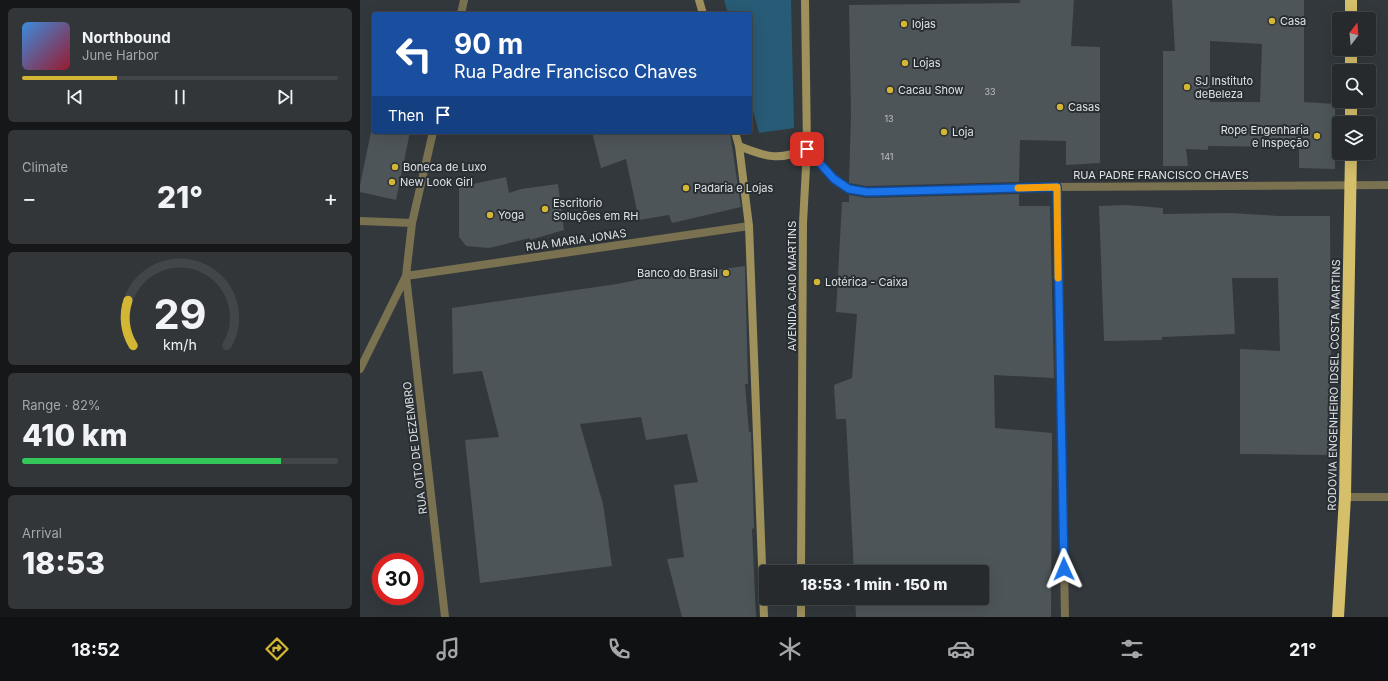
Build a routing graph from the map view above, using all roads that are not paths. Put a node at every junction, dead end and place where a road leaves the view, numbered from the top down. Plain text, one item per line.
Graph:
1 (464, 0) edge
2 (699, 0) edge
3 (806, 0) edge
4 (1351, 0) edge
5 (461, 12) edge
6 (702, 12) edge
7 (1351, 12) edge
8 (434, 134) edge
9 (736, 134) edge
10 (739, 146) junction
11 (807, 149) junction
12 (1350, 160) edge
13 (1350, 185) junction
14 (1388, 185) edge
15 (1057, 187) junction
16 (360, 221) edge
17 (412, 223) junction
18 (749, 226) junction
19 (406, 276) junction
20 (360, 369) edge
21 (1345, 497) junction
22 (1388, 497) edge
23 (801, 565) edge
24 (801, 605) edge
25 (445, 617) edge
26 (764, 617) edge
27 (801, 617) edge
28 (1064, 617) edge
29 (1338, 617) edge

1 - 5 street
2 - 6 main road
3 - 11 main road, AVENIDA CAIO MARTINS
4 - 7 highway
8 - 17 street
9 - 10 main road
10 - 11 main road
10 - 18 main road
11 - 15 street, RUA PADRE FRANCISCO CHAVES
11 - 23 main road, AVENIDA CAIO MARTINS
12 - 13 highway, RODOVIA ENGENHEIRO IDSEL COSTA MARTINS
13 - 14 street, RUA PADRE FRANCISCO CHAVES
13 - 15 street, RUA PADRE FRANCISCO CHAVES
13 - 21 highway, RODOVIA ENGENHEIRO IDSEL COSTA MARTINS
15 - 28 street
16 - 17 street
17 - 19 street
18 - 19 street, RUA MARIA JONAS
18 - 26 main road
19 - 20 street
19 - 25 street, RUA OITO DE DEZEMBRO
21 - 22 street
21 - 29 highway, RODOVIA ENGENHEIRO IDSEL COSTA MARTINS
24 - 27 main road

